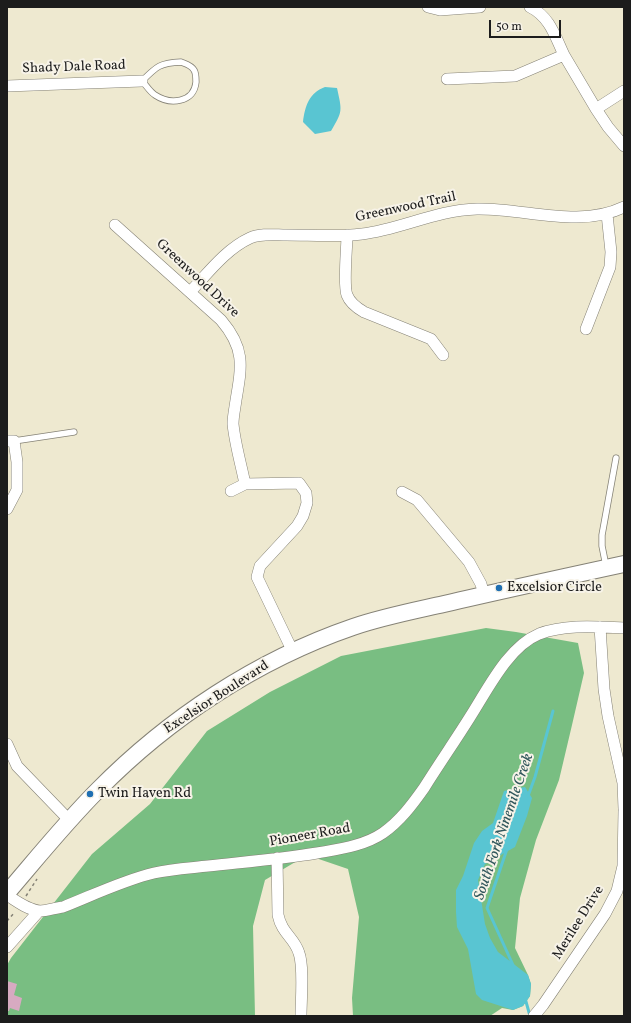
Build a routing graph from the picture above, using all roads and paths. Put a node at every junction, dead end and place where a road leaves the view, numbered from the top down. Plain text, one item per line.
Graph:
1 (428, 7) edge
2 (480, 7) edge
3 (530, 7) edge
4 (564, 55) junction
5 (447, 79) dead end
6 (142, 80) junction
7 (7, 86) edge
8 (624, 91) edge
9 (596, 109) junction
10 (624, 146) edge
11 (624, 207) edge
12 (607, 214) junction
13 (116, 224) dead end
14 (347, 235) junction
15 (190, 292) junction
16 (586, 329) dead end
17 (443, 355) dead end
18 (74, 432) dead end
19 (10, 441) edge
20 (616, 458) dead end
21 (245, 484) junction
22 (231, 491) dead end
23 (402, 492) dead end
24 (7, 509) edge
25 (624, 564) edge
26 (606, 568) junction
27 (484, 595) junction
28 (600, 627) junction
29 (624, 628) edge
30 (293, 652) junction
31 (7, 744) edge
32 (624, 810) edge
33 (70, 821) junction
34 (277, 858) junction
35 (39, 876) dead end
36 (7, 894) edge
37 (21, 903) junction
38 (39, 911) junction
39 (7, 921) edge
40 (7, 947) edge
41 (301, 1016) edge
42 (534, 1016) edge

1 - 2 street
3 - 4 street
4 - 5 street
4 - 9 street
6 - 6 lane
6 - 7 street, Shady Dale Road
8 - 9 street
9 - 10 street
11 - 12 street, Greenwood Trail
12 - 14 street, Greenwood Trail
12 - 16 street
13 - 15 street, Greenwood Drive
14 - 15 street, Greenwood Trail
14 - 17 street
15 - 21 street, Greenwood Drive
18 - 19 lane
19 - 24 street
20 - 26 lane
21 - 22 street
21 - 30 street
23 - 27 street
25 - 26 main road, Excelsior Boulevard
26 - 27 main road, Excelsior Boulevard
27 - 30 main road, Excelsior Boulevard
28 - 29 street, Pioneer Road
28 - 32 street, Merilee Drive
28 - 34 street, Pioneer Road
30 - 33 main road, Excelsior Boulevard
31 - 33 street
32 - 42 street, Merilee Drive
33 - 36 main road, Excelsior Boulevard
34 - 38 street, Pioneer Road
34 - 41 street
35 - 37 path
36 - 37 street
37 - 38 street
37 - 39 path
38 - 40 street

